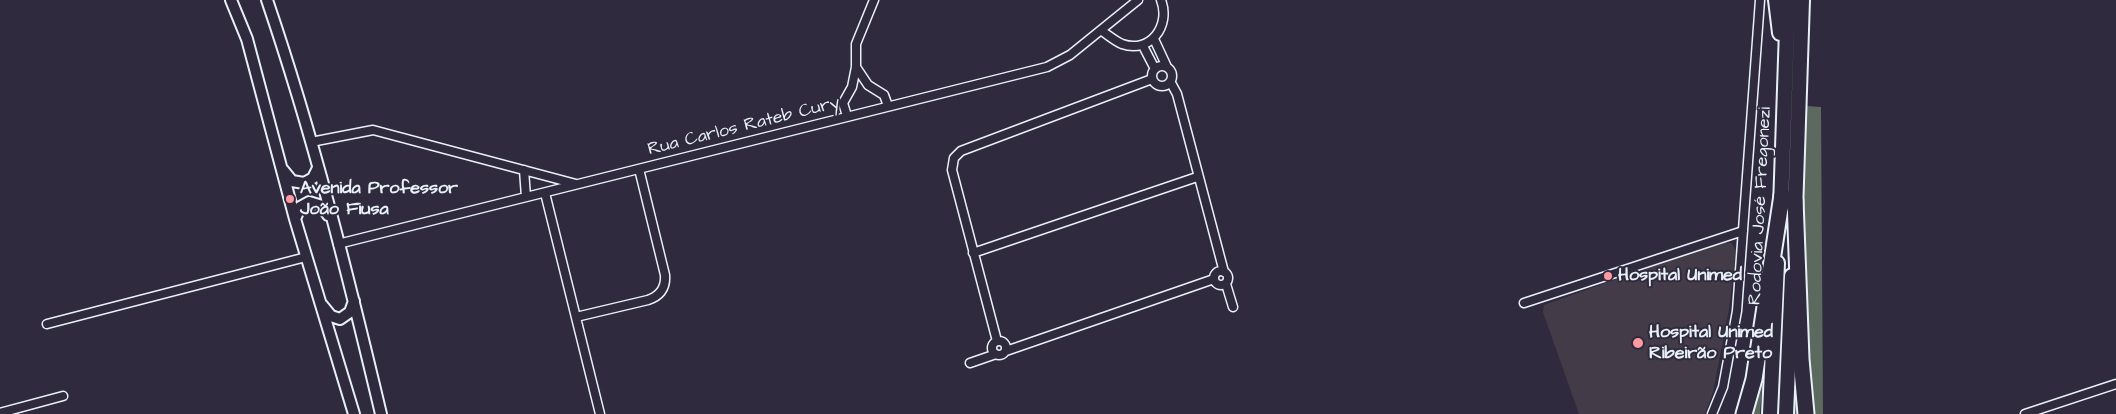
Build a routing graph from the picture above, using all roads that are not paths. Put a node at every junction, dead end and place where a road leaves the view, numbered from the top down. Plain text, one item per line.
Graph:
1 (231, 0) edge
2 (267, 0) edge
3 (874, 0) edge
4 (1138, 0) edge
5 (1161, 0) edge
6 (1760, 0) edge
7 (1776, 0) edge
8 (1788, 0) edge
9 (1802, 0) edge
10 (1102, 31) junction
11 (1154, 39) junction
12 (1142, 46) junction
13 (856, 67) junction
14 (1167, 67) junction
15 (1155, 69) junction
16 (1152, 79) junction
17 (1785, 81) junction
18 (1171, 83) junction
19 (868, 85) junction
20 (852, 87) junction
21 (888, 106) junction
22 (847, 116) junction
23 (311, 142) junction
24 (318, 168) junction
25 (639, 169) junction
26 (283, 170) junction
27 (524, 170) junction
28 (1197, 178) junction
29 (578, 184) junction
30 (545, 192) junction
31 (526, 197) junction
32 (1788, 197) junction
33 (295, 219) junction
34 (332, 220) junction
35 (1744, 231) junction
36 (338, 244) junction
37 (973, 253) junction
38 (306, 258) junction
39 (1224, 272) junction
40 (1214, 279) junction
41 (1226, 284) junction
42 (318, 300) junction
43 (354, 300) junction
44 (1524, 303) dead end
45 (1233, 307) dead end
46 (576, 317) junction
47 (47, 324) dead end
48 (997, 341) junction
49 (1006, 351) junction
50 (996, 354) junction
51 (970, 362) dead end
52 (2116, 384) edge
53 (63, 396) dead end
54 (0, 413) edge
55 (354, 414) edge
56 (381, 414) edge
57 (600, 414) edge
58 (1712, 414) edge
59 (1744, 414) edge
60 (1770, 414) edge
61 (1786, 414) edge
62 (1806, 414) edge
63 (2025, 414) edge

1 - 26 street
2 - 23 street
3 - 13 street
4 - 10 street, Rua Carlos Rateb Cury
5 - 11 street
6 - 35 street
7 - 17 highway
8 - 17 highway, Rodovia José Fregonezi
9 - 32 highway, Rodovia José Fregonezi
10 - 12 street
10 - 21 street, Rua Carlos Rateb Cury
11 - 12 street
11 - 14 street
12 - 15 street
13 - 19 street
13 - 20 street
14 - 15 street
14 - 18 street
15 - 16 street
16 - 18 street
16 - 37 street
17 - 32 highway, Rodovia José Fregonezi
18 - 28 street
19 - 20 street
19 - 21 street
20 - 22 street
21 - 22 street, Rua Carlos Rateb Cury
22 - 25 street, Rua Carlos Rateb Cury
23 - 24 street
23 - 27 street
24 - 26 street
24 - 34 street
25 - 29 street, Rua Carlos Rateb Cury
25 - 46 street
26 - 33 street
27 - 29 street
27 - 31 street
28 - 37 street
28 - 39 street
29 - 30 street, Rua Carlos Rateb Cury
30 - 31 street, Rua Carlos Rateb Cury
30 - 46 street
31 - 36 street, Rua Carlos Rateb Cury
32 - 59 highway
32 - 60 highway, Rodovia José Fregonezi
32 - 61 highway, Rodovia José Fregonezi
32 - 62 highway
33 - 34 street
33 - 38 street
34 - 36 street
35 - 44 street
35 - 58 street
36 - 43 street
37 - 48 street
38 - 42 street
38 - 47 street
39 - 40 street
39 - 41 street
40 - 41 street
40 - 49 street
41 - 45 street
42 - 43 street
42 - 55 street
43 - 56 street
46 - 57 street
48 - 49 street
48 - 50 street
49 - 50 street
50 - 51 street
52 - 63 street
53 - 54 street

